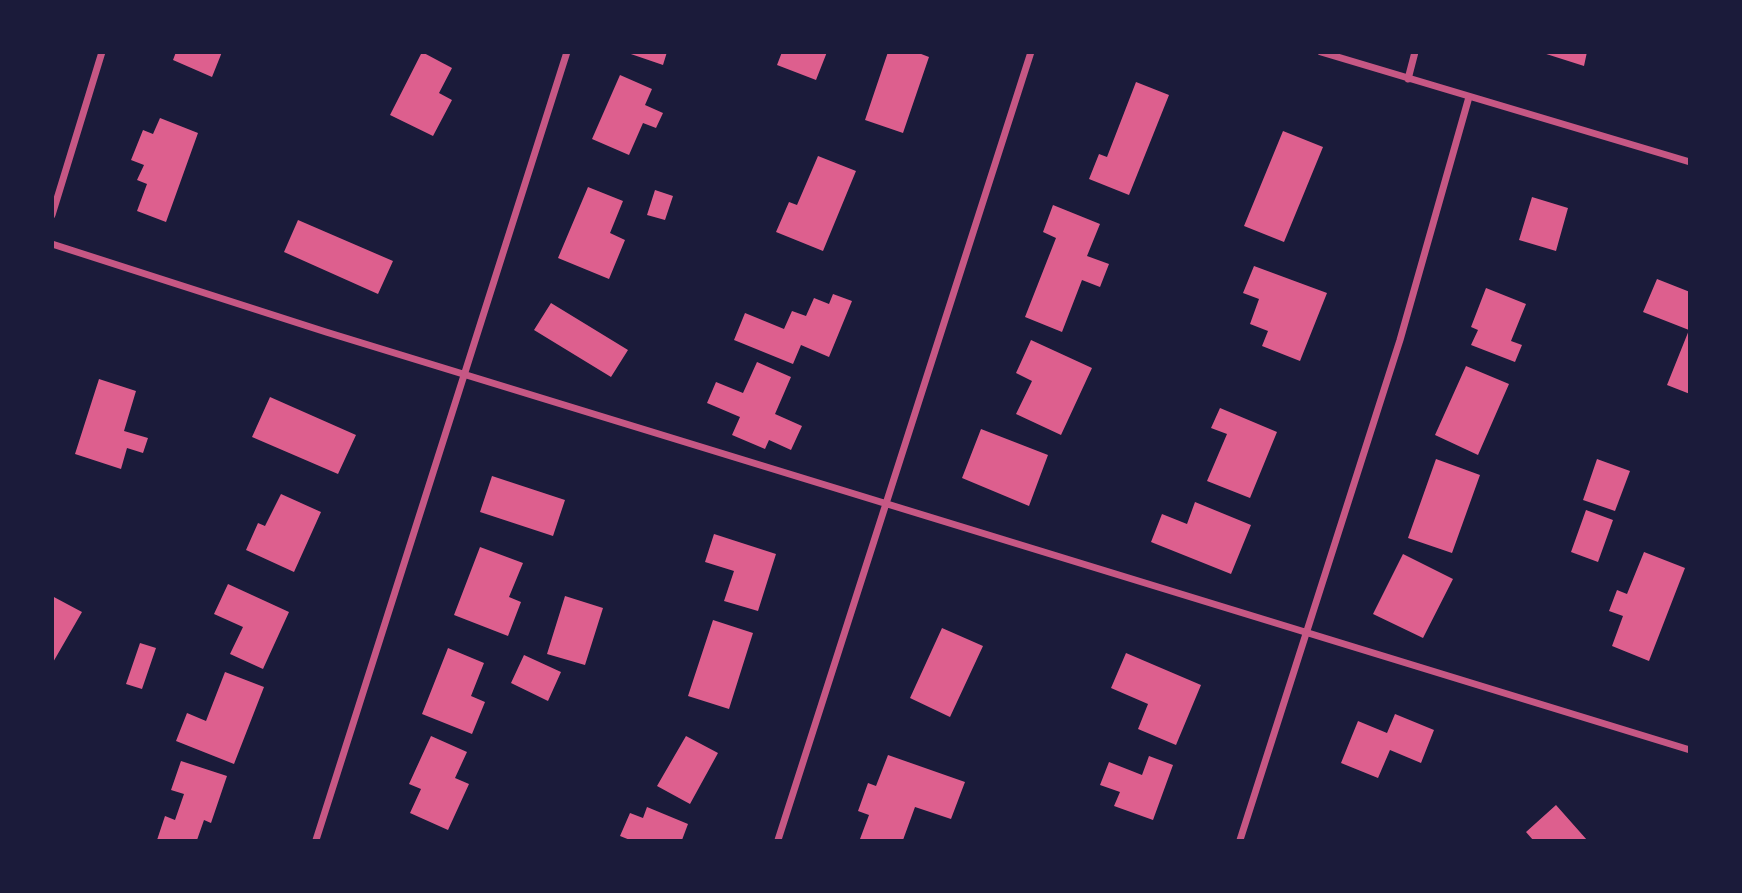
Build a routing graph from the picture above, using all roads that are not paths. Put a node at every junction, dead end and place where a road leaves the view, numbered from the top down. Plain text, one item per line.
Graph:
1 (102, 52) edge
2 (566, 52) edge
3 (1031, 52) edge
4 (1321, 52) edge
5 (1415, 52) edge
6 (1408, 79) junction
7 (1469, 97) junction
8 (1689, 162) edge
9 (52, 215) edge
10 (52, 244) edge
11 (465, 373) junction
12 (886, 502) junction
13 (1307, 632) junction
14 (1689, 750) edge
15 (316, 841) edge
16 (778, 841) edge
17 (1240, 841) edge

1 - 9 street
2 - 11 street
3 - 12 street
4 - 6 street
5 - 6 street
6 - 7 street
7 - 8 street
7 - 13 street
10 - 11 street
11 - 12 street
11 - 15 street
12 - 13 street
12 - 16 street
13 - 14 street
13 - 17 street

